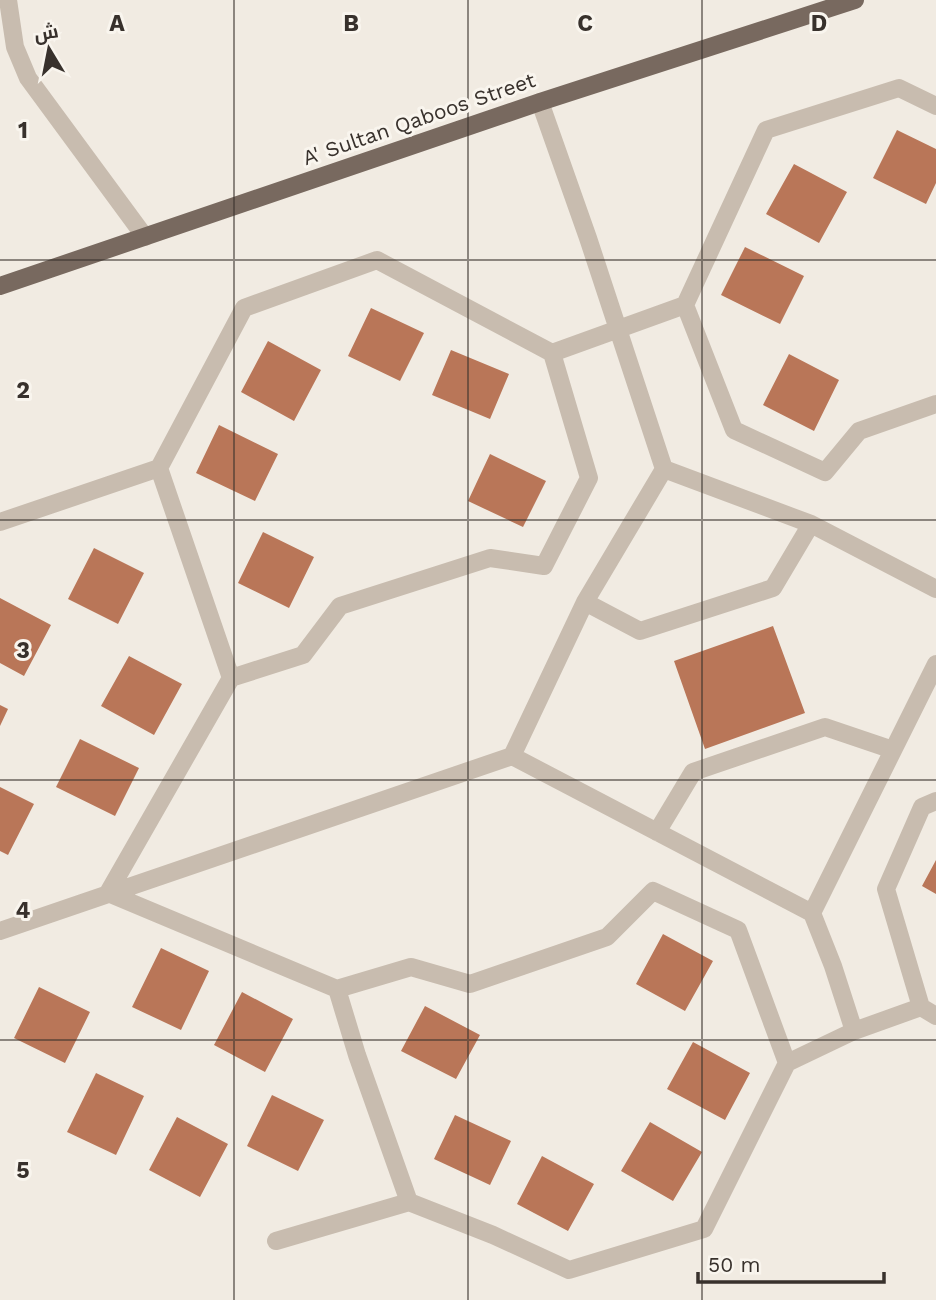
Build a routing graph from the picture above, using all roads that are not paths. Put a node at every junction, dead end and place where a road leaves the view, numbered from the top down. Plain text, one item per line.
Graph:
1 (8, 0) edge
2 (855, 0) edge
3 (540, 102) junction
4 (936, 106) edge
5 (145, 237) junction
6 (0, 286) edge
7 (685, 305) junction
8 (617, 331) junction
9 (552, 354) junction
10 (936, 404) edge
11 (159, 467) junction
12 (664, 468) junction
13 (0, 522) edge
14 (811, 524) junction
15 (936, 589) edge
16 (585, 602) junction
17 (936, 664) edge
18 (231, 678) junction
19 (893, 750) junction
20 (512, 756) junction
21 (936, 801) edge
22 (657, 832) junction
23 (107, 893) junction
24 (812, 913) junction
25 (0, 931) edge
26 (337, 989) junction
27 (929, 1011) edge
28 (854, 1031) junction
29 (787, 1063) junction
30 (408, 1202) junction
31 (276, 1241) dead end

1 - 5 street
2 - 3 main road, A' Sultan Qaboos Street
3 - 5 main road, A' Sultan Qaboos Street
3 - 8 street
4 - 7 street
5 - 6 main road, A' Sultan Qaboos Street
7 - 8 street
7 - 10 street
8 - 9 street
8 - 12 street
9 - 11 street
9 - 18 street
11 - 13 street
11 - 18 street
12 - 14 street
12 - 16 street
14 - 15 street
14 - 16 street
16 - 20 street
17 - 19 street
18 - 23 street
19 - 22 street
19 - 24 street
20 - 22 street
20 - 23 street
21 - 27 street
22 - 24 street
23 - 25 street
23 - 26 street
24 - 28 street
26 - 29 street
26 - 30 street
27 - 28 street
28 - 29 street
29 - 30 street
30 - 31 street

